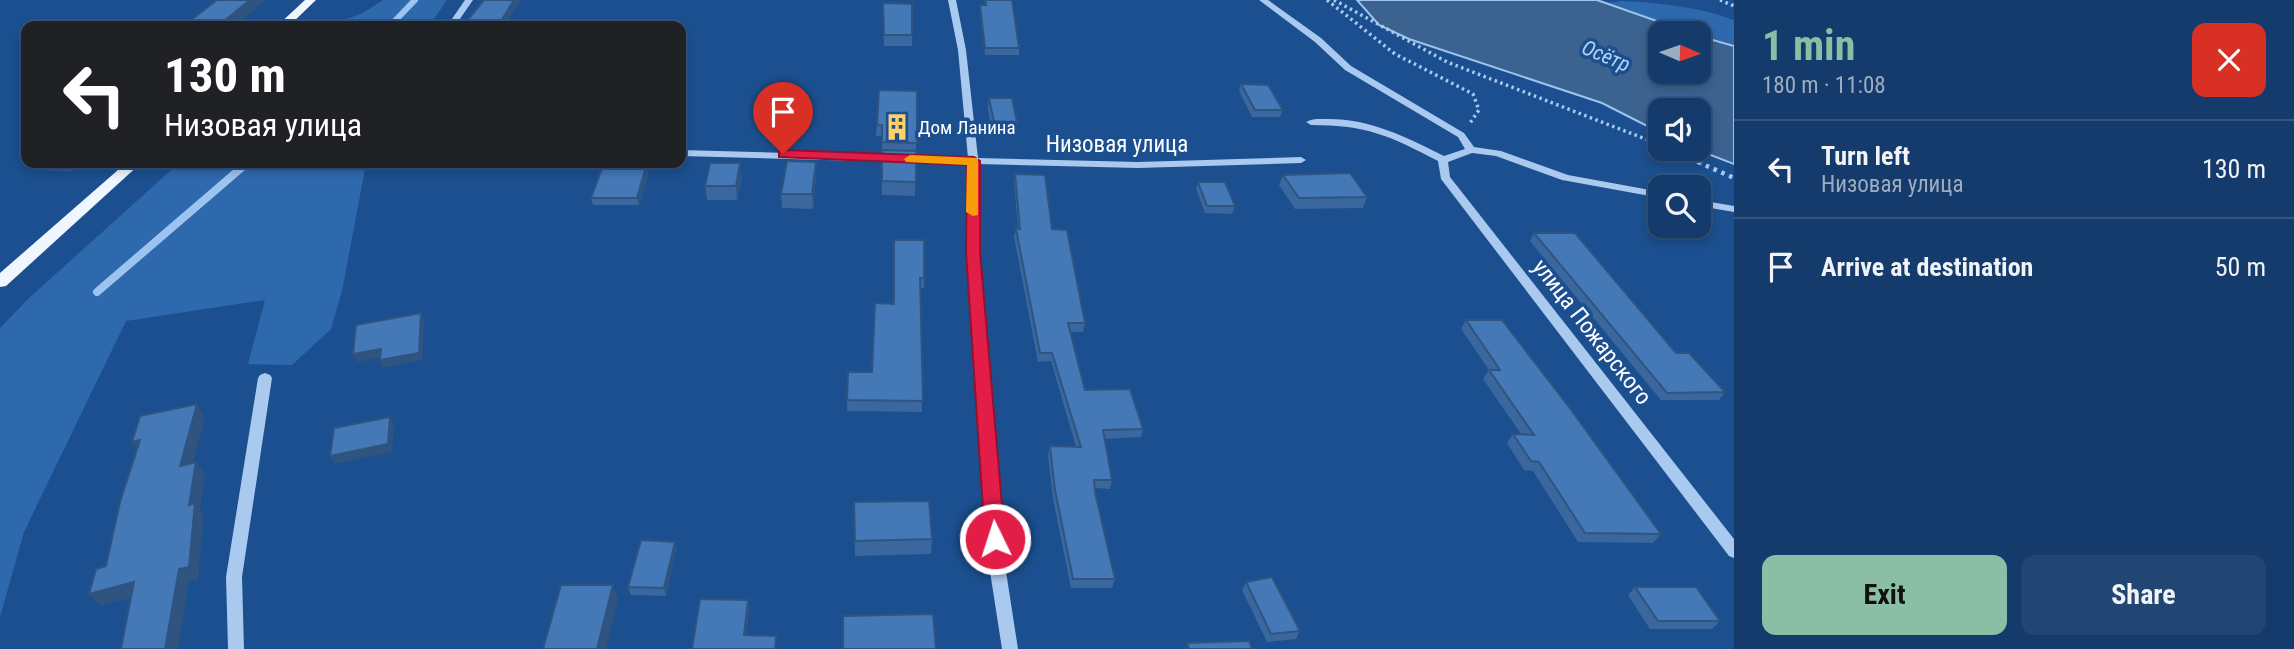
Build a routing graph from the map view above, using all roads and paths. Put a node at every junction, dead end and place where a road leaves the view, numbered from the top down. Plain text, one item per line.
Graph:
1 (311, 0) edge
2 (469, 0) edge
3 (952, 0) edge
4 (1263, 0) edge
5 (1326, 0) edge
6 (1334, 0) edge
7 (1720, 0) edge
8 (1734, 6) edge
9 (288, 21) edge
10 (455, 21) edge
11 (1311, 122) dead end
12 (1461, 135) junction
13 (1648, 140) edge
14 (1471, 150) junction
15 (686, 153) edge
16 (1301, 160) dead end
17 (1443, 160) junction
18 (974, 161) junction
19 (1696, 161) edge
20 (128, 168) edge
21 (1734, 178) edge
22 (1648, 193) edge
23 (1711, 204) edge
24 (1734, 209) edge
25 (0, 282) edge
26 (265, 378) dead end
27 (1734, 551) edge
28 (236, 649) edge
29 (1010, 649) edge

1 - 9 main road
2 - 10 street
3 - 18 street
4 - 12 street
5 - 12 path
6 - 13 path
7 - 8 path
11 - 17 street
12 - 14 street
14 - 17 street
14 - 22 street
15 - 18 street, Низовая улица
16 - 18 street, Низовая улица
17 - 27 street, улица Пожарского
18 - 29 street
19 - 21 path
20 - 25 main road
23 - 24 street
26 - 28 street

